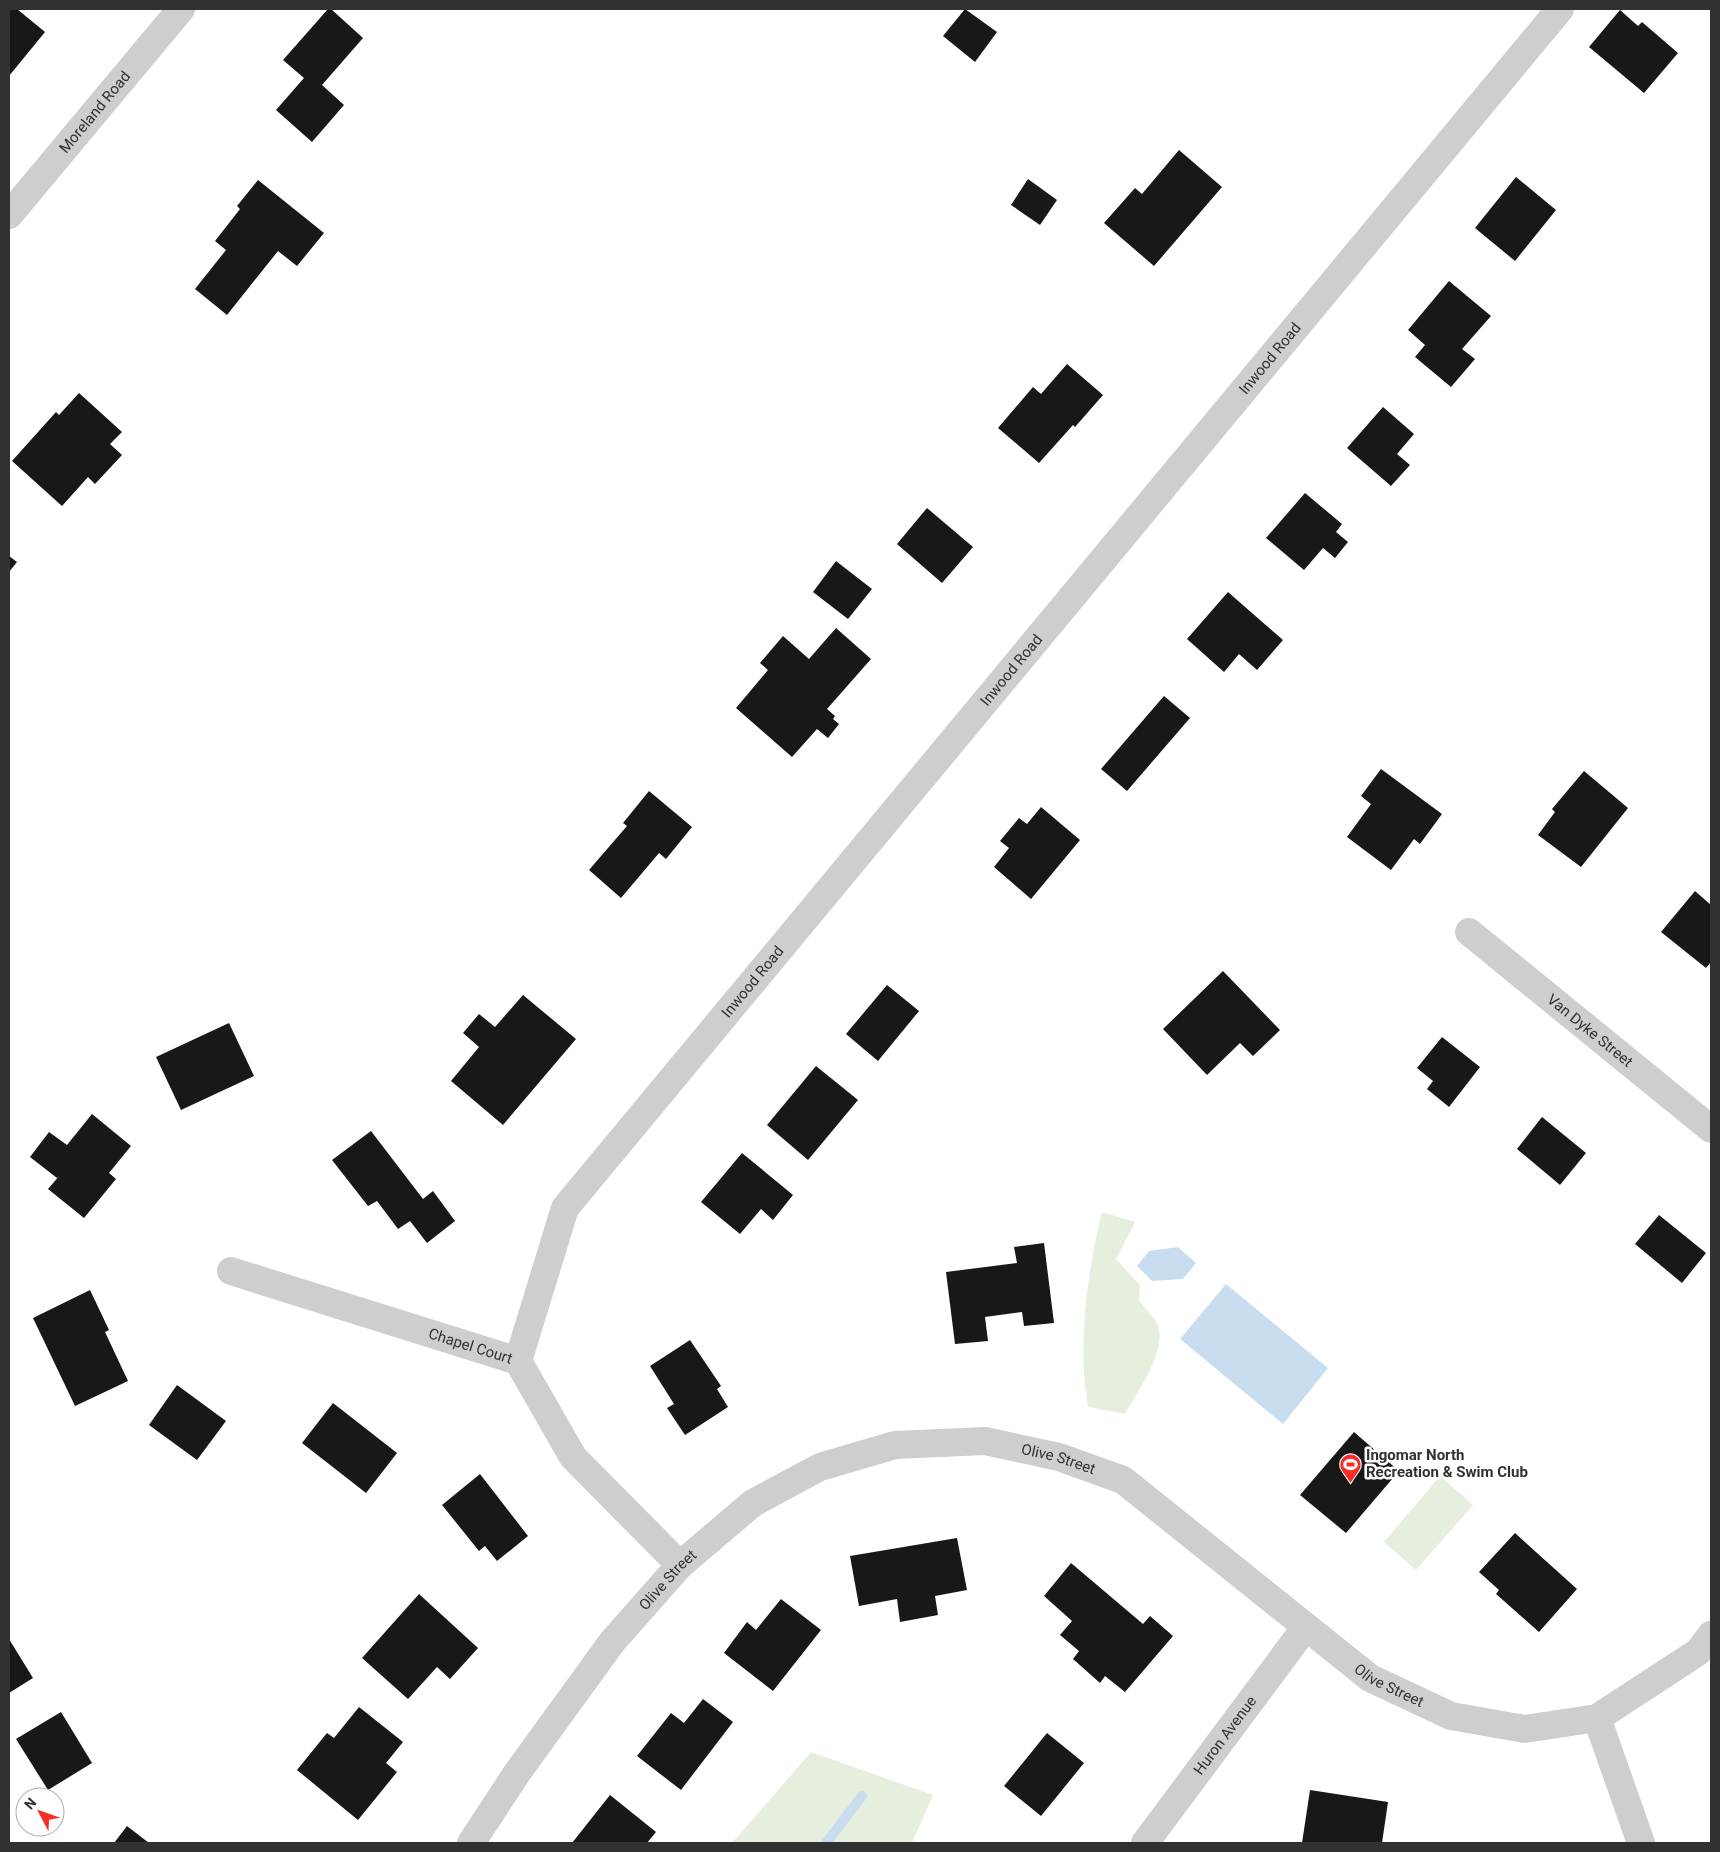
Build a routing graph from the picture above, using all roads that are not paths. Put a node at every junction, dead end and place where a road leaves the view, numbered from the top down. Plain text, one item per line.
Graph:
1 (180, 9) edge
2 (1560, 9) edge
3 (9, 214) edge
4 (1469, 932) dead end
5 (1711, 1129) edge
6 (231, 1271) dead end
7 (518, 1361) junction
8 (680, 1565) junction
9 (1305, 1628) junction
10 (1711, 1635) edge
11 (1597, 1718) junction
12 (470, 1843) edge
13 (1145, 1843) edge
14 (1641, 1843) edge

1 - 3 street, Moreland Road
2 - 7 street, Inwood Road
4 - 5 street, Van Dyke Street
6 - 7 street, Chapel Court
7 - 8 street, Chapel Court
8 - 9 street, Olive Street
8 - 12 street, Olive Street
9 - 11 street, Olive Street
9 - 13 street, Huron Avenue
10 - 11 street, Olive Street
11 - 14 street

